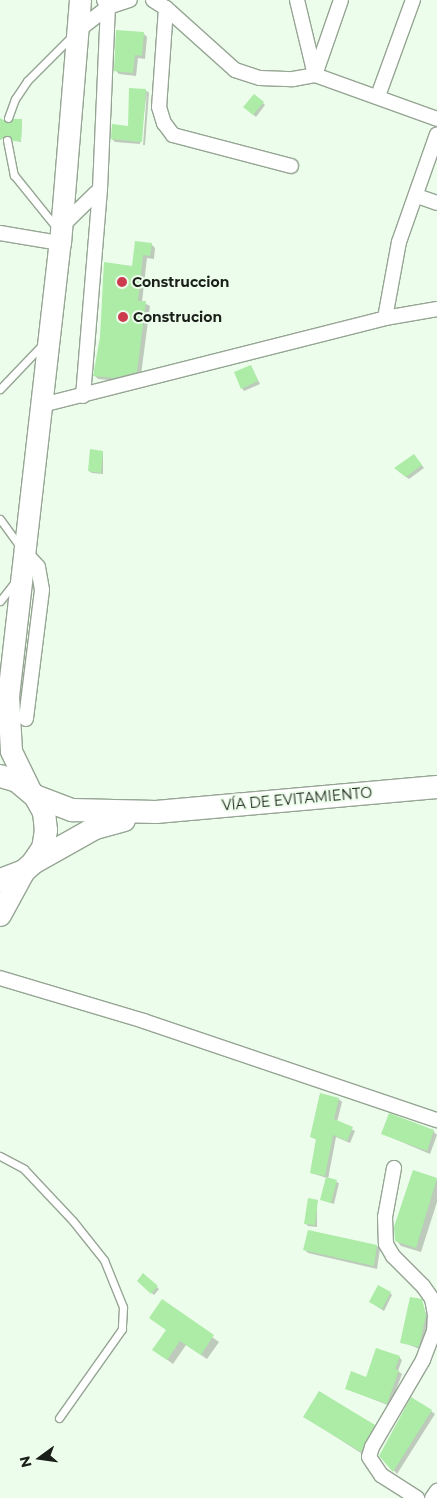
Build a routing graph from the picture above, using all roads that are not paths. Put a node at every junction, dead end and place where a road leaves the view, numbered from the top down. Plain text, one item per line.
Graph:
1 (80, 0) edge
2 (130, 0) edge
3 (153, 0) edge
4 (297, 0) edge
5 (340, 0) edge
6 (413, 0) edge
7 (106, 4) edge
8 (166, 8) junction
9 (76, 32) junction
10 (315, 75) junction
11 (378, 96) junction
12 (8, 118) dead end
13 (437, 119) edge
14 (437, 134) edge
15 (7, 140) dead end
16 (291, 166) dead end
17 (100, 189) junction
18 (417, 196) junction
19 (437, 203) edge
20 (0, 233) edge
21 (61, 234) junction
22 (437, 309) edge
23 (385, 318) junction
24 (50, 337) junction
25 (0, 389) edge
26 (83, 396) junction
27 (42, 406) junction
28 (0, 519) edge
29 (24, 563) junction
30 (0, 601) edge
31 (4, 705) edge
32 (26, 718) dead end
33 (0, 776) edge
34 (437, 786) edge
35 (33, 793) junction
36 (156, 812) junction
37 (28, 867) junction
38 (0, 880) edge
39 (0, 915) edge
40 (0, 978) edge
41 (437, 1120) edge
42 (0, 1156) edge
43 (394, 1168) dead end
44 (59, 1418) dead end
45 (437, 1491) edge
46 (417, 1498) edge
47 (432, 1498) edge

1 - 9 main road
2 - 7 street
3 - 8 street
4 - 10 street
5 - 10 street
6 - 11 street
7 - 9 street
7 - 17 street
8 - 10 street
8 - 16 street
9 - 12 lane
9 - 21 main road
10 - 11 street
11 - 13 street
14 - 18 street
15 - 21 lane
17 - 21 street
17 - 26 street
18 - 19 street
18 - 23 street
20 - 21 street
21 - 24 main road
22 - 23 street
23 - 26 street
24 - 25 lane
24 - 27 main road
26 - 27 street
27 - 29 main road
28 - 29 lane
29 - 30 lane
29 - 31 main road
29 - 32 street
31 - 35 main road
33 - 35 highway, VÍA DE EVITAMIENTO
34 - 36 highway, VÍA DE EVITAMIENTO
35 - 36 highway, VÍA DE EVITAMIENTO
35 - 37 highway
36 - 37 highway, VÍA DE EVITAMIENTO
37 - 38 highway, VÍA DE EVITAMIENTO
37 - 39 highway
40 - 41 street
42 - 44 lane
43 - 46 street
45 - 47 street

